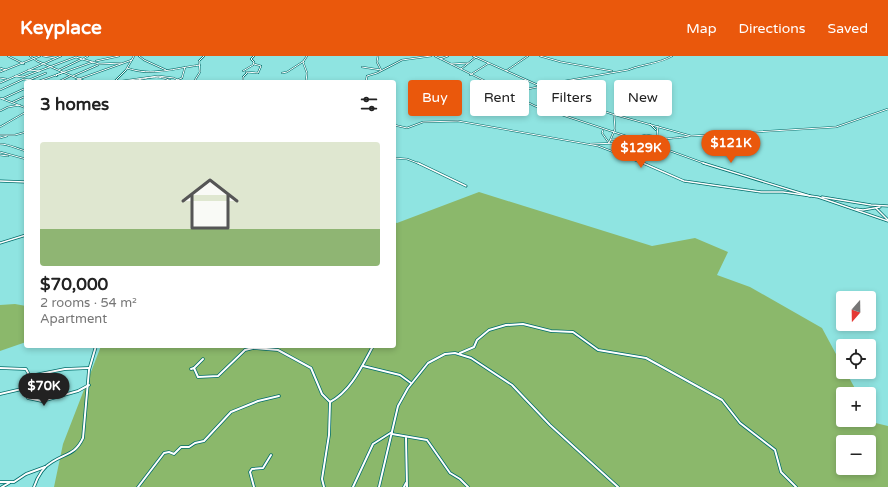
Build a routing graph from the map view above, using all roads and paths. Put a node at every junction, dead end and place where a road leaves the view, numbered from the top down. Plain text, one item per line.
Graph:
1 (8, 56) edge
2 (30, 56) edge
3 (40, 56) edge
4 (43, 56) edge
5 (61, 56) edge
6 (75, 56) edge
7 (88, 56) edge
8 (119, 56) edge
9 (134, 56) edge
10 (139, 56) edge
11 (204, 56) edge
12 (254, 56) edge
13 (307, 56) edge
14 (378, 56) edge
15 (431, 56) edge
16 (435, 56) edge
17 (448, 56) edge
18 (473, 56) edge
19 (528, 56) edge
20 (540, 56) edge
21 (672, 56) edge
22 (476, 57) junction
23 (55, 58) junction
24 (34, 59) junction
25 (82, 59) junction
26 (440, 59) junction
27 (132, 60) junction
28 (304, 61) junction
29 (93, 62) junction
30 (42, 63) junction
31 (122, 63) junction
32 (468, 63) junction
33 (489, 63) junction
34 (24, 64) junction
35 (99, 64) junction
36 (254, 64) junction
37 (450, 64) junction
38 (200, 65) junction
39 (51, 66) junction
40 (185, 67) junction
41 (362, 67) dead end
42 (0, 68) edge
43 (127, 68) junction
44 (461, 69) junction
45 (6, 70) junction
46 (26, 70) junction
47 (59, 70) junction
48 (166, 70) junction
49 (381, 70) junction
50 (478, 70) junction
51 (42, 71) junction
52 (506, 71) junction
53 (0, 72) edge
54 (65, 72) junction
55 (246, 72) junction
56 (615, 72) junction
57 (46, 73) dead end
58 (282, 73) dead end
59 (470, 75) junction
60 (72, 76) junction
61 (12, 77) junction
62 (475, 77) junction
63 (0, 78) edge
64 (23, 78) junction
65 (7, 79) junction
66 (26, 79) junction
67 (79, 79) joint
68 (29, 80) joint
69 (45, 80) edge
70 (63, 80) edge
71 (116, 80) edge
72 (122, 80) edge
73 (136, 80) edge
74 (170, 80) edge
75 (177, 80) joint
76 (196, 80) edge
77 (243, 80) edge
78 (306, 80) edge
79 (366, 80) edge
80 (481, 80) edge
81 (568, 80) edge
82 (0, 83) edge
83 (537, 84) edge
84 (24, 89) edge
85 (0, 90) edge
86 (24, 97) edge
87 (1, 99) edge
88 (14, 103) junction
89 (529, 103) edge
90 (20, 105) junction
91 (8, 107) junction
92 (24, 107) edge
93 (888, 109) edge
94 (0, 110) edge
95 (606, 111) edge
96 (24, 113) edge
97 (614, 114) edge
98 (615, 116) edge
99 (621, 116) edge
100 (650, 124) junction
101 (396, 125) edge
102 (658, 126) junction
103 (0, 127) edge
104 (602, 128) junction
105 (614, 132) junction
106 (656, 132) junction
107 (24, 133) edge
108 (15, 135) junction
109 (0, 136) edge
110 (691, 136) junction
111 (657, 137) junction
112 (0, 138) edge
113 (631, 138) junction
114 (663, 138) junction
115 (610, 140) junction
116 (643, 141) junction
117 (650, 142) junction
118 (661, 142) junction
119 (609, 143) junction
120 (0, 144) edge
121 (584, 144) junction
122 (657, 147) junction
123 (24, 151) edge
124 (0, 152) edge
125 (0, 156) edge
126 (8, 156) junction
127 (396, 158) edge
128 (24, 159) edge
129 (0, 181) edge
130 (24, 182) edge
131 (466, 186) dead end
132 (817, 197) junction
133 (888, 206) edge
134 (882, 207) junction
135 (852, 208) junction
136 (876, 208) junction
137 (888, 221) edge
138 (24, 236) edge
139 (0, 243) edge
140 (95, 348) edge
141 (250, 348) edge
142 (261, 348) edge
143 (372, 348) edge
144 (460, 353) junction
145 (203, 359) dead end
146 (363, 366) junction
147 (0, 368) edge
148 (90, 368) junction
149 (30, 376) junction
150 (411, 383) junction
151 (89, 385) junction
152 (26, 388) junction
153 (0, 394) edge
154 (280, 396) dead end
155 (330, 402) junction
156 (392, 433) junction
157 (406, 438) junction
158 (271, 455) dead end
159 (47, 466) junction
160 (0, 482) edge
161 (9, 482) junction
162 (406, 483) junction
163 (2, 487) edge
164 (34, 487) edge
165 (138, 487) edge
166 (254, 487) edge
167 (324, 487) edge
168 (353, 487) edge
169 (379, 487) edge
170 (404, 487) edge
171 (408, 487) edge
172 (468, 487) edge
173 (618, 487) edge
174 (796, 487) edge

1 - 34 street
2 - 24 street
3 - 24 street
4 - 23 street
5 - 23 street
6 - 25 street
6 - 39 street
7 - 25 street
8 - 29 street
9 - 27 street
10 - 48 street
11 - 38 street
12 - 36 street
13 - 28 street
14 - 49 street
15 - 49 street
16 - 26 street
17 - 26 street
18 - 22 street
19 - 52 street
20 - 56 street
21 - 56 street
22 - 32 street
22 - 33 street
23 - 30 street
24 - 30 street
24 - 34 street
25 - 29 street
25 - 47 street
26 - 37 street
27 - 31 street
27 - 43 street
28 - 58 street
28 - 78 street
29 - 35 street
29 - 54 street
30 - 39 street
30 - 46 street
31 - 35 street
31 - 67 street
32 - 37 street
32 - 44 street
33 - 50 street
33 - 52 street
34 - 45 street
35 - 60 street
36 - 55 street
36 - 55 street
37 - 44 street
38 - 40 street
38 - 76 street
39 - 47 street
39 - 51 street
40 - 48 street
40 - 75 street
41 - 49 street
42 - 45 street
43 - 48 street
43 - 71 street
44 - 59 street
45 - 53 street
46 - 51 street
46 - 61 street
47 - 54 street
49 - 79 street
50 - 59 street
50 - 62 street
51 - 64 street
52 - 83 street
54 - 60 street
54 - 69 street
55 - 77 street
56 - 81 street
57 - 68 street
59 - 62 street
60 - 67 street
60 - 70 street
61 - 64 street
61 - 65 street
62 - 80 street
63 - 65 street
64 - 66 street
65 - 82 street
66 - 68 street
66 - 85 street
72 - 75 street
73 - 74 street
84 - 87 street
86 - 88 street
87 - 88 street
88 - 90 street
88 - 91 street
89 - 104 street
90 - 91 street
90 - 92 street
91 - 94 street
93 - 110 street
95 - 97 street
96 - 103 street
98 - 105 street
99 - 100 street
100 - 102 street
100 - 106 street
101 - 121 street
102 - 106 street
102 - 110 street
104 - 105 street
104 - 119 street
105 - 113 street
105 - 115 street
106 - 111 street
107 - 108 street
108 - 109 street
108 - 112 street
110 - 114 street
111 - 113 street
111 - 114 street
113 - 115 street
113 - 116 street
113 - 119 street
114 - 117 street
114 - 118 street
115 - 119 street
116 - 117 street
116 - 122 street
117 - 118 street
118 - 122 street
119 - 121 street
120 - 123 street
121 - 132 street
122 - 132 street
124 - 126 street
125 - 126 street
126 - 128 street
127 - 131 street
129 - 130 street
132 - 134 street
132 - 135 street
133 - 134 street
134 - 136 street
135 - 136 street
135 - 137 street
136 - 137 street
138 - 139 street
140 - 148 street
141 - 145 street
142 - 155 street
143 - 146 street
144 - 150 street
144 - 173 street
144 - 174 street
146 - 150 street
146 - 155 street
147 - 149 street
148 - 149 street
148 - 151 street
149 - 152 street
150 - 156 street
151 - 152 street
151 - 159 street
152 - 153 street
154 - 165 street
155 - 167 street
156 - 157 street
156 - 168 street
156 - 169 street
157 - 162 street
157 - 172 street
158 - 166 street
159 - 161 street
159 - 164 street
160 - 161 street
161 - 163 street
162 - 170 street
162 - 171 street

